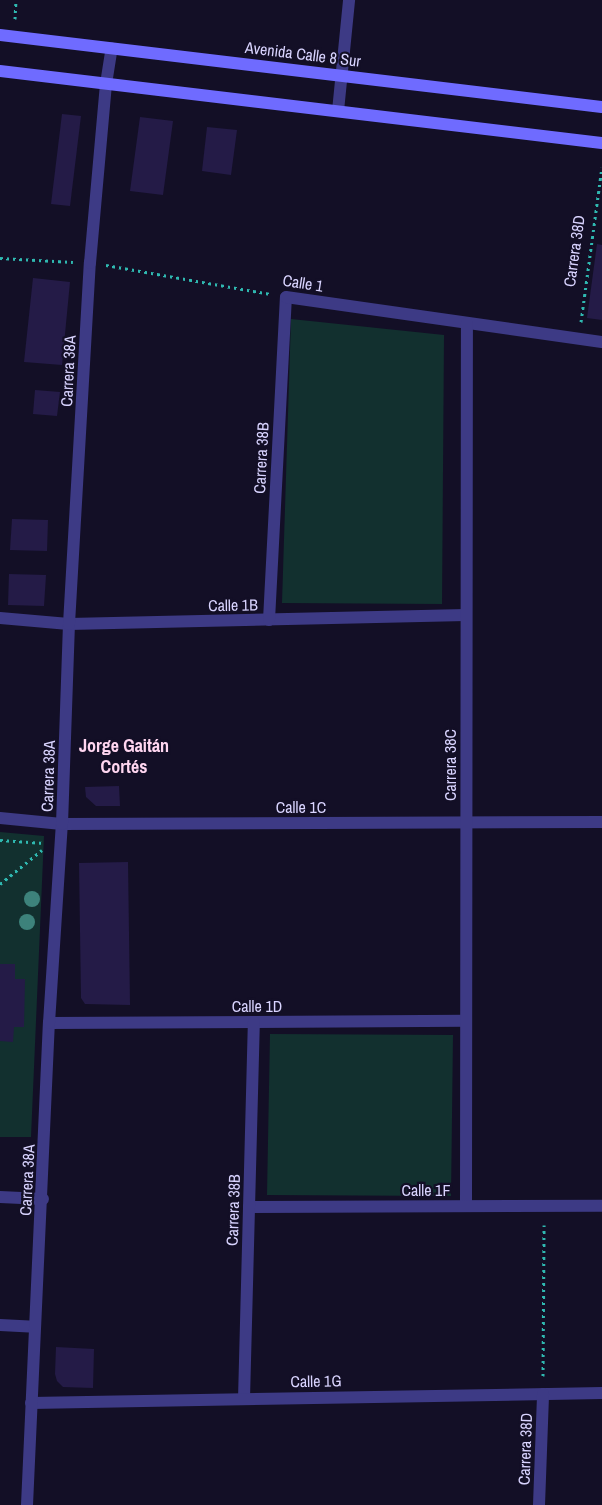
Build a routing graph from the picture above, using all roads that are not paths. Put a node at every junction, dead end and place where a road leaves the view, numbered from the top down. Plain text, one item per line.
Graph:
1 (349, 0) edge
2 (0, 35) edge
3 (112, 48) junction
4 (0, 71) edge
5 (342, 75) junction
6 (106, 84) junction
7 (602, 107) edge
8 (338, 111) junction
9 (602, 143) edge
10 (286, 297) joint
11 (467, 323) junction
12 (602, 342) edge
13 (466, 616) junction
14 (0, 618) edge
15 (269, 620) junction
16 (69, 624) junction
17 (0, 818) edge
18 (466, 822) junction
19 (602, 822) edge
20 (62, 824) junction
21 (466, 1021) junction
22 (254, 1022) junction
23 (49, 1024) junction
24 (0, 1197) edge
25 (43, 1199) junction
26 (466, 1206) junction
27 (602, 1206) edge
28 (249, 1207) junction
29 (0, 1325) edge
30 (34, 1327) junction
31 (602, 1393) edge
32 (543, 1394) junction
33 (244, 1399) junction
34 (31, 1403) junction
35 (27, 1505) edge
36 (539, 1505) edge

1 - 5 street
2 - 3 main road, Avenida Calle 8 Sur
3 - 5 main road, Avenida Calle 8 Sur
3 - 6 street, Carrera 38A
4 - 6 main road
5 - 7 main road, Avenida Calle 8 Sur
5 - 8 street
6 - 8 main road
6 - 16 street, Carrera 38A
8 - 9 main road
10 - 11 street, Calle 1
10 - 15 street, Carrera 38B
11 - 12 street, Calle 1
11 - 13 street, Carrera 38C
13 - 15 street, Calle 1B
13 - 18 street, Carrera 38C
14 - 16 street, Calle 1B
15 - 16 street, Calle 1B
16 - 20 street, Carrera 38A
17 - 20 street, Calle 1C
18 - 19 street, Calle 1C
18 - 20 street, Calle 1C
18 - 21 street, Carrera 38C
20 - 23 street, Carrera 38A
21 - 22 street, Calle 1D
21 - 26 street, Carrera 38C
22 - 23 street, Calle 1D
22 - 28 street, Carrera 38B
23 - 25 street, Carrera 38A
24 - 25 street
25 - 30 street, Carrera 38A
26 - 27 street, Calle 1F
26 - 28 street, Calle 1F
28 - 33 street, Carrera 38B
29 - 30 street
30 - 34 street, Carrera 38A
31 - 32 street, Calle 1G
32 - 33 street, Calle 1G
32 - 36 street, Carrera 38D
33 - 34 street, Calle 1G
34 - 35 street, Carrera 38A

